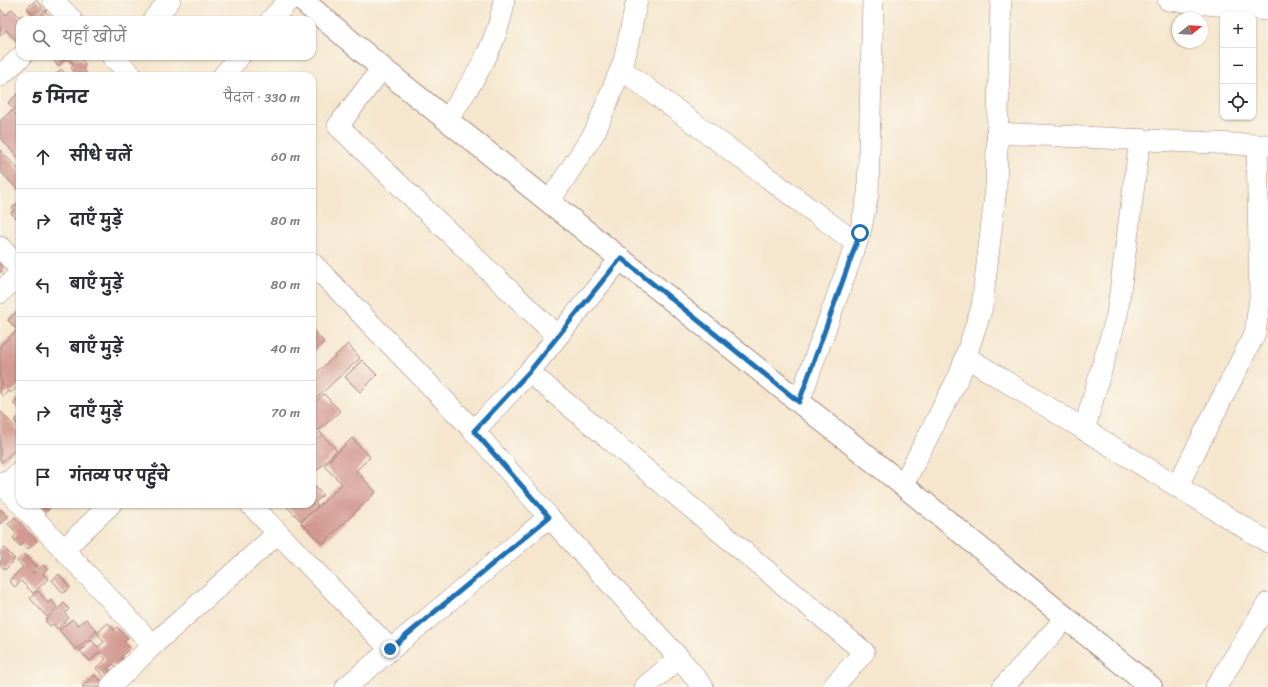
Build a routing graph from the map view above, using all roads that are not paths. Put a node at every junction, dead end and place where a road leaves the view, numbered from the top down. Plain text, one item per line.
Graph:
1 (170, 0) edge
2 (289, 0) edge
3 (302, 0) edge
4 (504, 0) edge
5 (638, 0) edge
6 (873, 0) edge
7 (1001, 0) edge
8 (1168, 0) edge
9 (1267, 0) edge
10 (156, 16) edge
11 (275, 16) edge
12 (18, 60) edge
13 (119, 60) edge
14 (237, 60) edge
15 (382, 68) junction
16 (621, 69) junction
17 (129, 72) edge
18 (226, 72) edge
19 (0, 76) edge
20 (447, 120) junction
21 (997, 133) junction
22 (1140, 139) junction
23 (1262, 145) edge
24 (549, 202) junction
25 (856, 244) junction
26 (0, 247) edge
27 (621, 258) junction
28 (16, 265) edge
29 (316, 267) edge
30 (16, 277) edge
31 (0, 293) edge
32 (558, 336) junction
33 (966, 357) junction
34 (529, 372) junction
35 (799, 402) junction
36 (1084, 430) junction
37 (474, 431) junction
38 (16, 474) edge
39 (2, 484) edge
40 (903, 485) junction
41 (1177, 487) junction
42 (16, 500) edge
43 (24, 508) edge
44 (107, 508) edge
45 (254, 508) edge
46 (549, 517) junction
47 (278, 533) junction
48 (1268, 542) edge
49 (63, 550) junction
50 (1268, 603) edge
51 (1066, 618) junction
52 (152, 645) junction
53 (390, 649) junction
54 (679, 658) junction
55 (111, 686) edge
56 (346, 687) edge
57 (645, 687) edge
58 (703, 687) edge
59 (833, 687) edge
60 (1002, 687) edge
61 (1151, 687) edge
62 (1216, 687) edge

1 - 10 street
2 - 11 street
3 - 15 street
4 - 20 street
5 - 16 street
6 - 25 street
7 - 21 street
8 - 9 street
12 - 19 street
13 - 17 street
14 - 18 street
15 - 20 street
15 - 32 street
16 - 24 street
16 - 25 street
20 - 24 street
21 - 22 street
21 - 33 street
22 - 23 street
22 - 36 street
23 - 41 street
24 - 27 street
25 - 35 street
26 - 28 street
27 - 32 street
27 - 35 street
29 - 37 street
30 - 31 street
32 - 34 street
33 - 36 street
33 - 40 street
34 - 37 street
34 - 59 street
35 - 40 street
36 - 41 street
37 - 46 street
38 - 39 street
39 - 42 street
40 - 51 street
41 - 48 street
43 - 49 street
44 - 49 street
45 - 47 street
46 - 53 street
46 - 54 street
47 - 52 street
47 - 53 street
49 - 52 street
50 - 62 street
51 - 60 street
51 - 61 street
52 - 55 street
53 - 56 street
54 - 57 street
54 - 58 street

